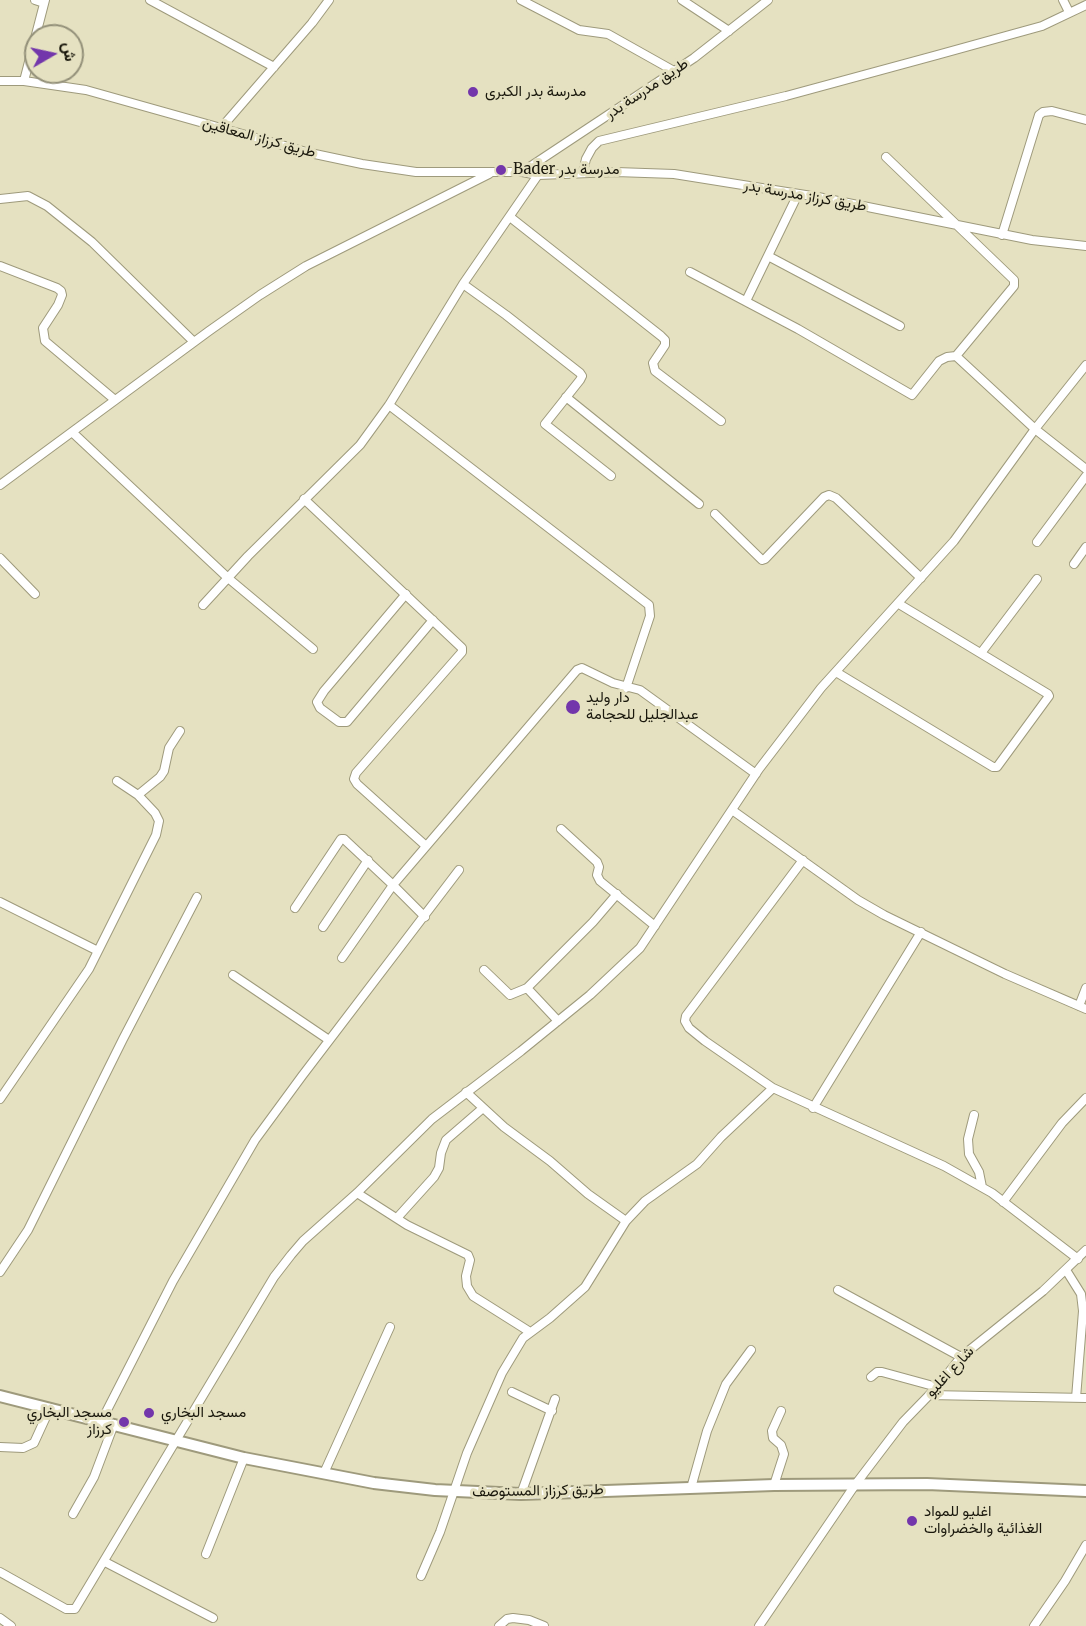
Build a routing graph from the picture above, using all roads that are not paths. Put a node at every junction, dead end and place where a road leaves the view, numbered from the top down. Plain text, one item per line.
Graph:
1 (35, 0) edge
2 (150, 0) edge
3 (328, 0) edge
4 (521, 0) edge
5 (682, 0) edge
6 (768, 0) edge
7 (1064, 0) edge
8 (45, 1) edge
9 (1086, 4) edge
10 (1069, 12) junction
11 (39, 24) edge
12 (729, 31) junction
13 (274, 67) junction
14 (674, 71) junction
15 (0, 81) edge
16 (24, 81) edge
17 (45, 84) edge
18 (1086, 120) edge
19 (221, 128) junction
20 (886, 157) dead end
21 (522, 172) junction
22 (583, 172) junction
23 (490, 173) junction
24 (538, 175) junction
25 (798, 194) junction
26 (0, 199) edge
27 (510, 217) junction
28 (957, 226) junction
29 (1002, 235) junction
30 (1086, 246) edge
31 (768, 256) junction
32 (0, 266) edge
33 (690, 272) dead end
34 (463, 284) junction
35 (746, 301) junction
36 (900, 326) dead end
37 (194, 342) junction
38 (956, 356) junction
39 (1086, 364) edge
40 (1083, 375) edge
41 (566, 397) junction
42 (115, 400) junction
43 (389, 405) junction
44 (721, 421) dead end
45 (1035, 429) junction
46 (72, 432) junction
47 (1086, 469) edge
48 (611, 476) dead end
49 (1086, 476) edge
50 (0, 485) edge
51 (304, 499) junction
52 (699, 504) dead end
53 (715, 514) dead end
54 (1038, 542) dead end
55 (1086, 547) edge
56 (0, 558) edge
57 (1074, 564) dead end
58 (228, 578) junction
59 (921, 578) junction
60 (1037, 579) dead end
61 (35, 594) dead end
62 (406, 594) junction
63 (898, 604) junction
64 (203, 605) dead end
65 (433, 620) junction
66 (313, 649) dead end
67 (981, 653) junction
68 (836, 672) junction
69 (626, 688) junction
70 (180, 731) dead end
71 (756, 774) junction
72 (117, 781) dead end
73 (138, 795) junction
74 (732, 810) junction
75 (561, 829) dead end
76 (426, 846) junction
77 (368, 860) junction
78 (803, 860) junction
79 (459, 870) dead end
80 (393, 885) junction
81 (616, 894) junction
82 (197, 897) dead end
83 (0, 902) edge
84 (295, 908) dead end
85 (425, 917) junction
86 (655, 926) junction
87 (323, 927) dead end
88 (921, 932) junction
89 (98, 951) junction
90 (342, 958) dead end
91 (484, 970) dead end
92 (233, 975) dead end
93 (527, 988) junction
94 (1086, 988) edge
95 (1082, 1007) edge
96 (558, 1021) junction
97 (329, 1040) junction
98 (772, 1088) junction
99 (466, 1092) junction
100 (1086, 1098) edge
101 (0, 1099) edge
102 (483, 1108) junction
103 (813, 1108) junction
104 (974, 1115) dead end
105 (982, 1187) junction
106 (357, 1193) junction
107 (1003, 1202) junction
108 (397, 1218) junction
109 (626, 1221) junction
110 (1086, 1250) edge
111 (1078, 1260) junction
112 (1066, 1270) junction
113 (0, 1272) edge
114 (838, 1290) dead end
115 (390, 1327) dead end
116 (530, 1332) junction
117 (752, 1350) dead end
118 (961, 1357) junction
119 (871, 1377) dead end
120 (937, 1387) junction
121 (512, 1392) dead end
122 (929, 1395) junction
123 (0, 1396) edge
124 (1076, 1398) junction
125 (1086, 1398) edge
126 (555, 1400) dead end
127 (50, 1407) junction
128 (552, 1411) junction
129 (781, 1411) dead end
130 (102, 1420) junction
131 (114, 1424) junction
132 (175, 1441) junction
133 (0, 1448) edge
134 (244, 1458) junction
135 (324, 1473) junction
136 (774, 1485) junction
137 (855, 1485) junction
138 (692, 1488) junction
139 (453, 1491) junction
140 (1086, 1491) edge
141 (521, 1494) junction
142 (73, 1514) dead end
143 (1086, 1545) edge
144 (206, 1554) dead end
145 (105, 1562) junction
146 (0, 1572) edge
147 (421, 1576) dead end
148 (0, 1618) edge
149 (213, 1618) dead end
150 (11, 1626) edge
151 (500, 1626) edge
152 (544, 1626) edge
153 (759, 1626) edge
154 (1034, 1626) edge

1 - 8 street
2 - 13 street
3 - 13 street
4 - 14 street
5 - 12 street
6 - 12 street, طريق مدرسة بدر
7 - 10 street
8 - 11 street
9 - 10 street
10 - 22 street
12 - 14 street, طريق مدرسة بدر
13 - 19 street
14 - 21 street, طريق مدرسة بدر
15 - 16 street, طريق كرزاز المعاقين
17 - 19 street, طريق كرزاز المعاقين
18 - 29 street
19 - 23 street, طريق كرزاز المعاقين
20 - 28 street
21 - 23 street, طريق كرزاز المعاقين
21 - 24 street, طريق كرزاز مدرسة بدر
22 - 24 street, طريق كرزاز مدرسة بدر
22 - 25 street, طريق كرزاز مدرسة بدر
23 - 37 street
24 - 27 street
25 - 28 street, طريق كرزاز مدرسة بدر
25 - 31 street
26 - 37 street
27 - 34 street
27 - 44 street
28 - 29 street, طريق كرزاز مدرسة بدر
28 - 38 street
29 - 30 street, طريق كرزاز مدرسة بدر
31 - 35 street
31 - 36 street
32 - 42 street
33 - 35 street
34 - 41 street
34 - 43 street
35 - 38 street
37 - 42 street
38 - 45 street
39 - 40 street
40 - 45 street
41 - 48 street
41 - 52 street
42 - 46 street
43 - 51 street
43 - 69 street
45 - 47 street
45 - 59 street
46 - 50 street
46 - 58 street
49 - 54 street
51 - 58 street
51 - 62 street
53 - 59 street
55 - 57 street
56 - 61 street
58 - 64 street
58 - 66 street
59 - 63 street
60 - 67 street
62 - 65 street
62 - 65 street
63 - 67 street
63 - 68 street
65 - 76 street
67 - 68 street
68 - 71 street
69 - 71 street
69 - 76 street
70 - 73 street
71 - 74 street
72 - 73 street
73 - 89 street
74 - 78 street
74 - 86 street
75 - 81 street
76 - 80 street
77 - 80 street
77 - 84 street
77 - 87 street
78 - 88 street
78 - 98 street
79 - 85 street
80 - 85 street
80 - 90 street
81 - 86 street
81 - 93 street
82 - 113 street
83 - 89 street
85 - 97 street
86 - 96 street
88 - 95 street
88 - 103 street
89 - 101 street
91 - 93 street
92 - 97 street
93 - 96 street
94 - 95 street
96 - 99 street
97 - 130 street
98 - 103 street
98 - 109 street
99 - 102 street
99 - 106 street
100 - 107 street
102 - 108 street
102 - 109 street
103 - 105 street
104 - 105 street
105 - 107 street
106 - 108 street
106 - 132 street
107 - 111 street
108 - 116 street
109 - 116 street
110 - 111 street, شارع اغليو
111 - 112 street, شارع اغليو
112 - 118 street, شارع اغليو
112 - 124 street
114 - 118 street
115 - 135 street
116 - 139 street
117 - 138 street
118 - 120 street, شارع اغليو
119 - 120 street
120 - 122 street, شارع اغليو
121 - 128 street
122 - 124 street
122 - 137 street, شارع اغليو
123 - 127 main road, طريق كرزاز المستوصف
124 - 125 street
126 - 128 street
127 - 130 main road, طريق كرزاز المستوصف
127 - 133 street
128 - 141 street
129 - 136 street
130 - 131 main road, طريق كرزاز المستوصف
131 - 132 main road, طريق كرزاز المستوصف
131 - 142 street
132 - 134 main road, طريق كرزاز المستوصف
132 - 145 street
134 - 135 main road, طريق كرزاز المستوصف
134 - 144 street
135 - 139 main road, طريق كرزاز المستوصف
136 - 137 main road, طريق كرزاز المستوصف
136 - 138 main road, طريق كرزاز المستوصف
137 - 140 main road, طريق كرزاز المستوصف
137 - 153 street, شارع اغليو
138 - 141 main road, طريق كرزاز المستوصف
139 - 141 main road, طريق كرزاز المستوصف
139 - 147 street
143 - 154 street
145 - 146 street
145 - 149 street
148 - 150 street
151 - 152 street

